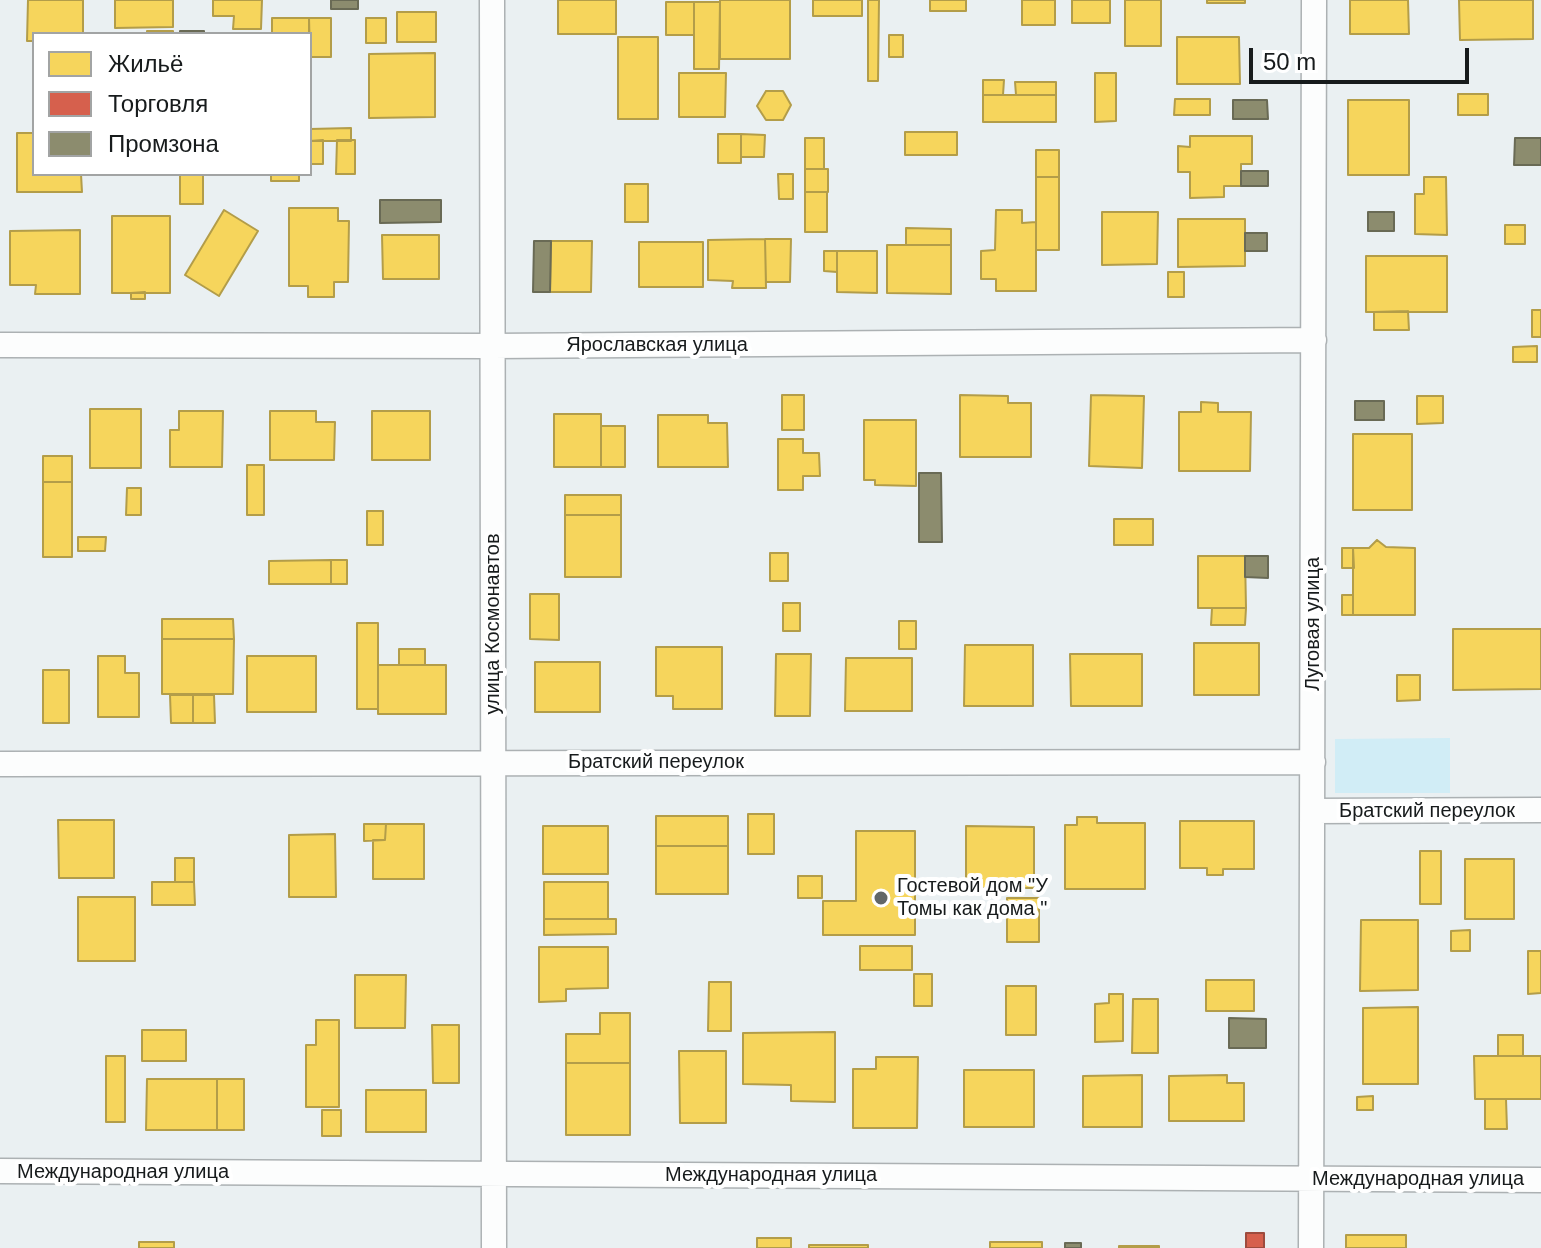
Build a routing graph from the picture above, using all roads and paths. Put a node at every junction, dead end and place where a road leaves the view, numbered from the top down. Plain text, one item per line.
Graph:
1 (492, 0) edge
2 (1314, 0) edge
3 (1314, 340) junction
4 (0, 345) edge
5 (493, 346) junction
6 (1313, 762) junction
7 (493, 763) junction
8 (0, 764) edge
9 (1541, 810) edge
10 (1313, 811) junction
11 (0, 1171) edge
12 (494, 1174) junction
13 (1310, 1178) junction
14 (1541, 1180) edge
15 (494, 1248) edge
16 (1311, 1248) edge

1 - 5 street, улица Космонавтов
2 - 3 street, Луговая улица
3 - 5 street, Ярославская улица
3 - 6 street, Луговая улица
4 - 5 street, Ярославская улица
5 - 7 street, улица Космонавтов
6 - 7 street, Братский переулок
6 - 10 street, Луговая улица
7 - 8 street, Братский переулок
7 - 12 street, улица Космонавтов
9 - 10 street, Братский переулок
10 - 13 street, Луговая улица
11 - 12 street, Международная улица
12 - 13 street, Международная улица
12 - 15 street, улица Космонавтов
13 - 14 street, Международная улица
13 - 16 street, Луговая улица

